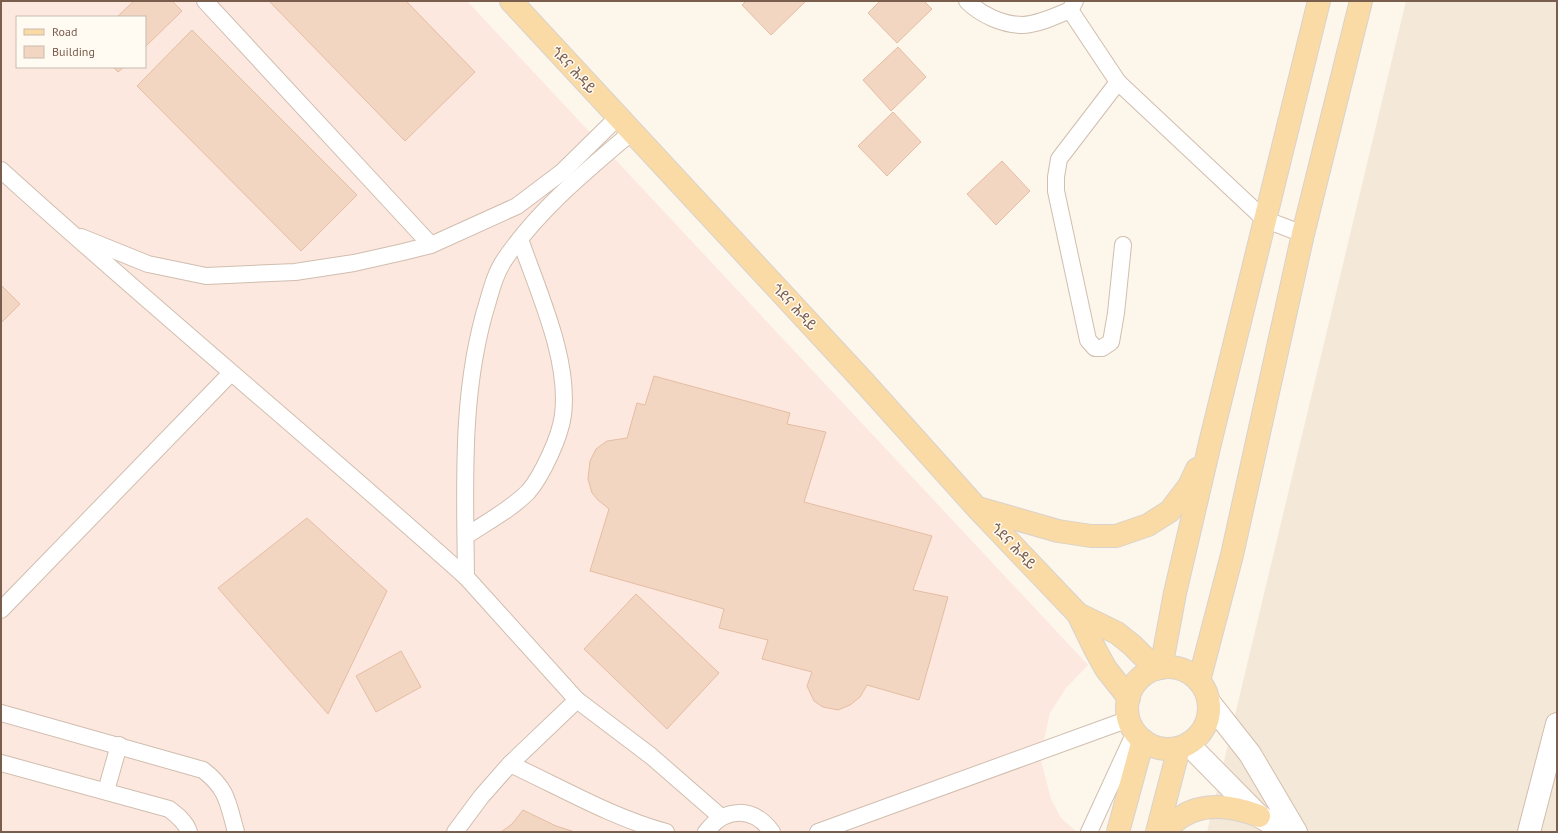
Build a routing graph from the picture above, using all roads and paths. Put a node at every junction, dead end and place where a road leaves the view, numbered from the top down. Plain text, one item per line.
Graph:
1 (205, 1) edge
2 (511, 1) edge
3 (967, 1) edge
4 (1319, 1) edge
5 (1361, 1) edge
6 (1073, 6) edge
7 (1118, 82) junction
8 (625, 124) junction
9 (1, 170) edge
10 (1264, 219) junction
11 (68, 231) junction
12 (1303, 234) junction
13 (520, 239) junction
14 (431, 245) junction
15 (1123, 245) dead end
16 (231, 373) junction
17 (1211, 439) junction
18 (977, 508) junction
19 (466, 536) junction
20 (466, 577) junction
21 (1, 610) edge
22 (1078, 614) junction
23 (1159, 668) junction
24 (1199, 681) junction
25 (577, 700) junction
26 (1208, 702) junction
27 (1, 713) edge
28 (1134, 722) junction
29 (1557, 724) edge
30 (119, 745) junction
31 (1183, 746) junction
32 (1, 763) edge
33 (510, 764) junction
34 (106, 791) junction
35 (1548, 797) edge
36 (1259, 816) junction
37 (721, 817) junction
38 (189, 832) edge
39 (236, 832) edge
40 (455, 832) edge
41 (666, 832) edge
42 (706, 832) edge
43 (772, 832) edge
44 (818, 832) edge
45 (1089, 832) edge
46 (1118, 832) edge
47 (1157, 832) edge
48 (1165, 832) edge
49 (1286, 832) edge
50 (1296, 832) edge
51 (1529, 832) edge

1 - 14 lane
2 - 8 main road, ጎደና ሕዳይ
3 - 6 lane
4 - 10 main road
5 - 12 main road
6 - 7 lane
7 - 10 lane
7 - 15 lane
8 - 13 lane
8 - 14 lane
8 - 18 main road, ጎደና ሕዳይ
9 - 11 lane
10 - 12 lane
10 - 17 main road
11 - 14 lane
11 - 16 lane
12 - 24 main road
13 - 19 lane
13 - 19 lane
16 - 20 lane
16 - 21 lane
17 - 18 main road
17 - 23 main road
18 - 22 main road, ጎደና ሕዳይ
19 - 20 lane
20 - 25 lane
22 - 23 main road
22 - 28 main road
23 - 24 main road
23 - 28 main road
24 - 26 main road
25 - 33 lane
25 - 37 lane
26 - 31 main road
26 - 50 main road
27 - 30 lane
28 - 31 main road
28 - 44 lane
28 - 45 lane
28 - 46 main road
29 - 35 main road
30 - 34 lane
30 - 39 lane
31 - 36 main road
31 - 47 main road
32 - 34 lane
33 - 40 lane
33 - 41 lane
34 - 38 lane
35 - 51 main road
36 - 48 main road
36 - 49 main road
37 - 42 lane
37 - 43 lane

